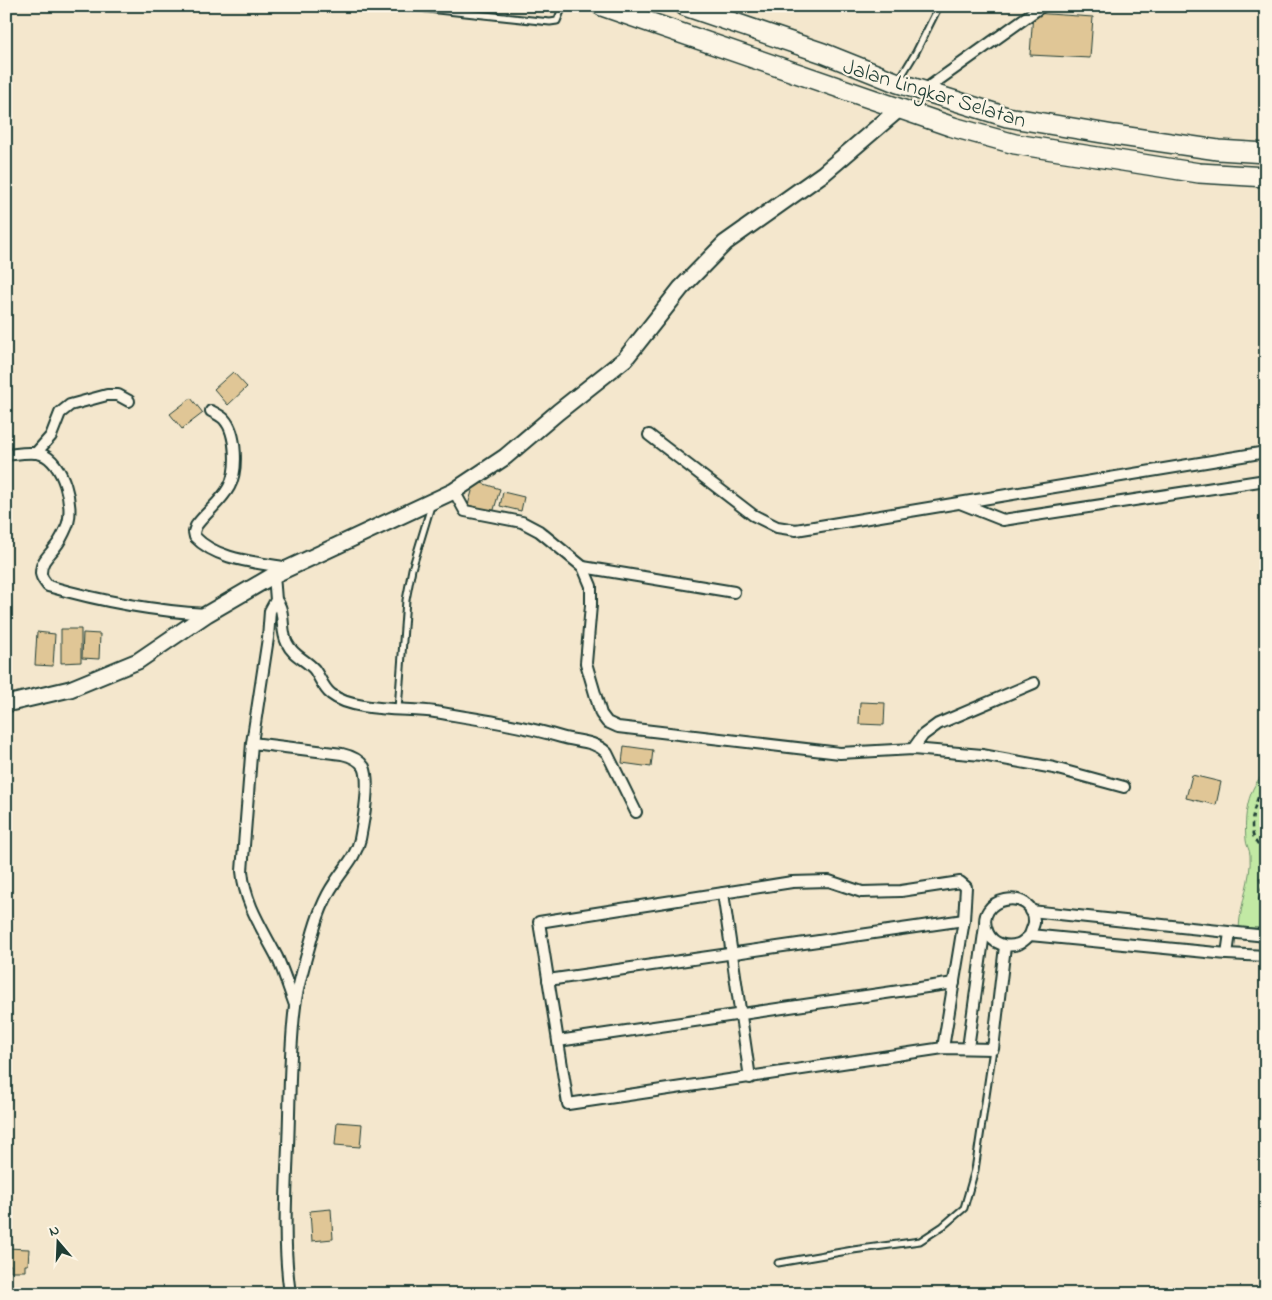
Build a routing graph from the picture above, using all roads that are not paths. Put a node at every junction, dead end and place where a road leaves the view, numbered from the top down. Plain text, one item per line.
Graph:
1 (400, 6) edge
2 (564, 6) edge
3 (602, 6) edge
4 (685, 6) edge
5 (940, 6) edge
6 (1042, 6) edge
7 (767, 34) junction
8 (755, 59) junction
9 (898, 82) junction
10 (923, 91) junction
11 (899, 109) junction
12 (1266, 153) edge
13 (1266, 177) edge
14 (129, 401) dead end
15 (211, 411) dead end
16 (649, 435) dead end
17 (1266, 452) edge
18 (36, 453) junction
19 (6, 455) edge
20 (1266, 480) edge
21 (454, 491) junction
22 (433, 500) junction
23 (960, 503) junction
24 (583, 567) junction
25 (281, 571) junction
26 (734, 592) dead end
27 (276, 600) junction
28 (206, 614) junction
29 (1034, 683) dead end
30 (6, 704) edge
31 (398, 709) junction
32 (252, 743) junction
33 (913, 749) junction
34 (1124, 787) dead end
35 (636, 812) dead end
36 (723, 893) junction
37 (1031, 911) junction
38 (964, 920) junction
39 (985, 925) junction
40 (1230, 933) junction
41 (1030, 934) junction
42 (1266, 936) edge
43 (1005, 946) junction
44 (732, 953) junction
45 (1226, 954) junction
46 (1266, 956) edge
47 (548, 980) junction
48 (954, 982) junction
49 (295, 1006) junction
50 (741, 1014) junction
51 (558, 1041) junction
52 (943, 1048) junction
53 (968, 1048) junction
54 (993, 1048) junction
55 (750, 1078) junction
56 (778, 1263) dead end
57 (290, 1294) edge

1 - 2 lane
3 - 8 highway, Jalan Lingkar Selatan
4 - 7 highway, Jalan Lingkar Selatan
5 - 9 lane
6 - 10 street
7 - 8 highway
7 - 9 highway, Jalan Lingkar Selatan
8 - 11 highway, Jalan Lingkar Selatan
9 - 10 highway, Jalan Lingkar Selatan
10 - 12 highway, Jalan Lingkar Selatan
11 - 13 highway, Jalan Lingkar Selatan
11 - 21 street
14 - 18 street
15 - 25 street
16 - 23 street
17 - 23 street
18 - 19 street
18 - 28 street
20 - 23 street
21 - 22 street
21 - 24 street
22 - 25 street
22 - 31 lane
24 - 26 street
24 - 33 street
25 - 27 street
25 - 28 street
27 - 31 street
27 - 32 street
28 - 30 street
29 - 33 street
31 - 35 street
32 - 49 street
32 - 49 street
33 - 34 street
36 - 38 street
36 - 44 street
36 - 47 street
37 - 39 street
37 - 40 street
37 - 41 street
38 - 44 street
38 - 48 street
39 - 43 street
39 - 53 street
40 - 42 street
40 - 45 street
41 - 43 street
41 - 45 street
43 - 54 street
44 - 47 street
44 - 50 street
45 - 46 street
47 - 51 street
48 - 50 street
48 - 52 street
49 - 57 street
50 - 51 street
50 - 55 street
51 - 55 street
52 - 53 street
52 - 55 street
53 - 54 street
54 - 56 lane

